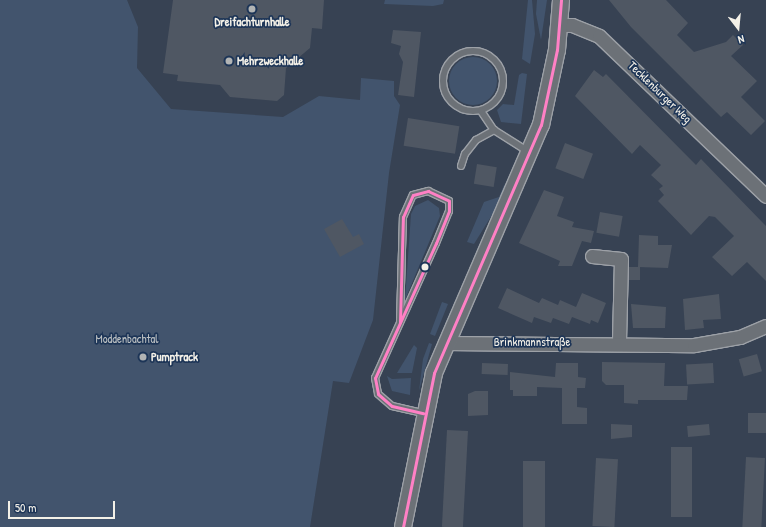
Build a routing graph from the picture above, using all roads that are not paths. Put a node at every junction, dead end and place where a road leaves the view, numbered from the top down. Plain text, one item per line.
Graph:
1 (560, 0) edge
2 (560, 24) junction
3 (481, 110) junction
4 (494, 130) junction
5 (529, 152) junction
6 (461, 166) dead end
7 (766, 196) edge
8 (592, 256) dead end
9 (400, 322) junction
10 (766, 326) edge
11 (619, 342) junction
12 (445, 343) junction
13 (424, 413) junction
14 (403, 527) edge

1 - 2 street
2 - 5 street
2 - 7 street, Tecklenburger Weg
3 - 3 lane
3 - 4 lane
4 - 5 lane
4 - 6 lane
5 - 12 street
8 - 11 street
9 - 9 lane
9 - 13 lane
10 - 11 street, Brinkmannstraße
11 - 12 street, Brinkmannstraße
12 - 13 street
13 - 14 street

